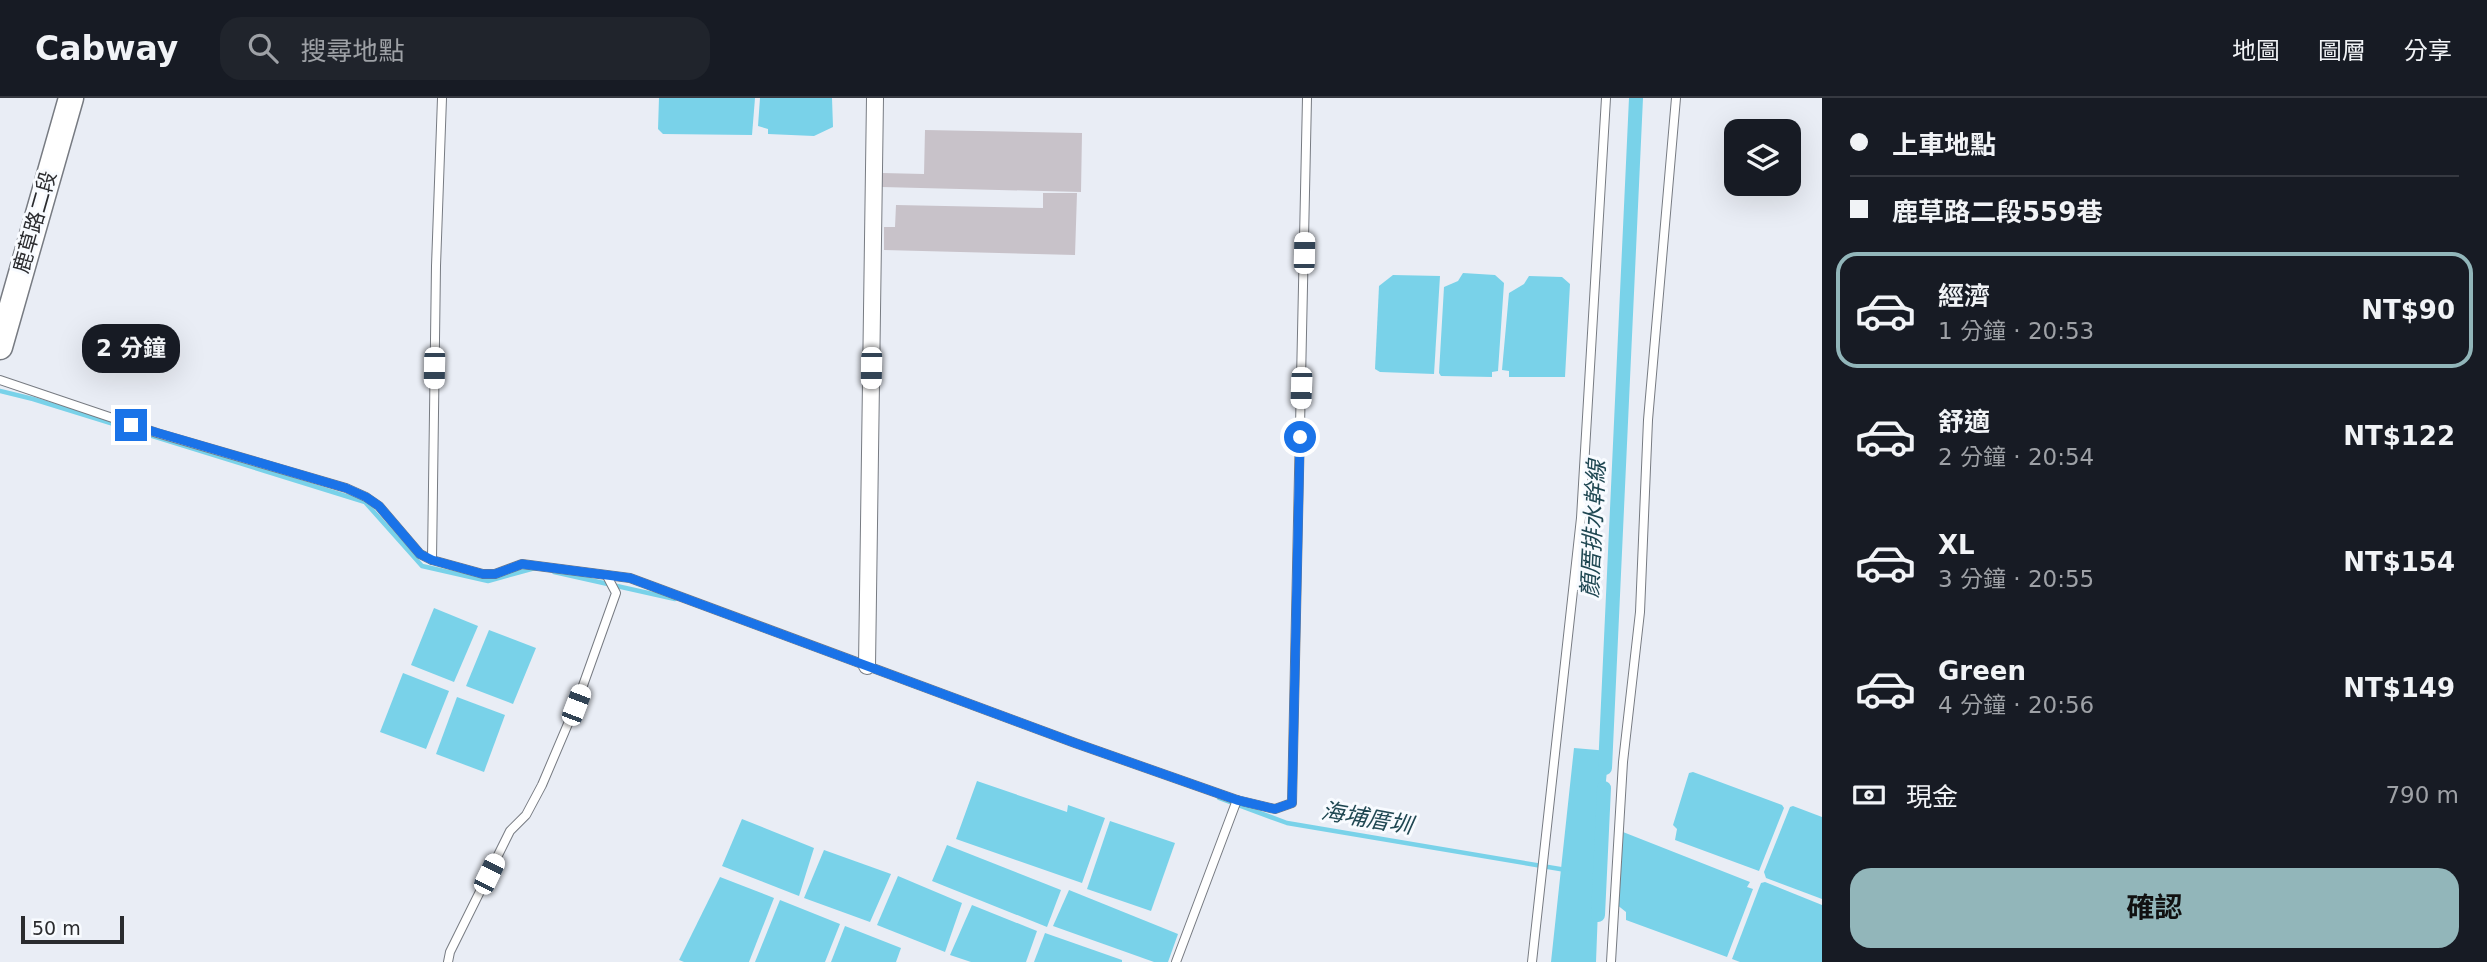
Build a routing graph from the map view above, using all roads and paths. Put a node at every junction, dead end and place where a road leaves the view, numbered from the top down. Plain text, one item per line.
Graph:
1 (55, 98) edge
2 (71, 98) edge
3 (442, 98) edge
4 (875, 98) edge
5 (1307, 98) edge
6 (1606, 98) edge
7 (1675, 98) edge
8 (0, 285) edge
9 (0, 347) edge
10 (0, 380) edge
11 (432, 560) junction
12 (607, 576) junction
13 (867, 666) junction
14 (1237, 800) junction
15 (448, 962) edge
16 (1176, 962) edge
17 (1532, 962) edge
18 (1611, 962) edge

1 - 8 main road, 鹿草路二段
2 - 9 main road, 鹿草路二段
3 - 11 lane
4 - 13 street
5 - 14 lane
6 - 17 lane
7 - 18 lane
10 - 11 lane
11 - 12 lane
12 - 13 lane
12 - 15 lane
13 - 14 lane
14 - 16 lane

